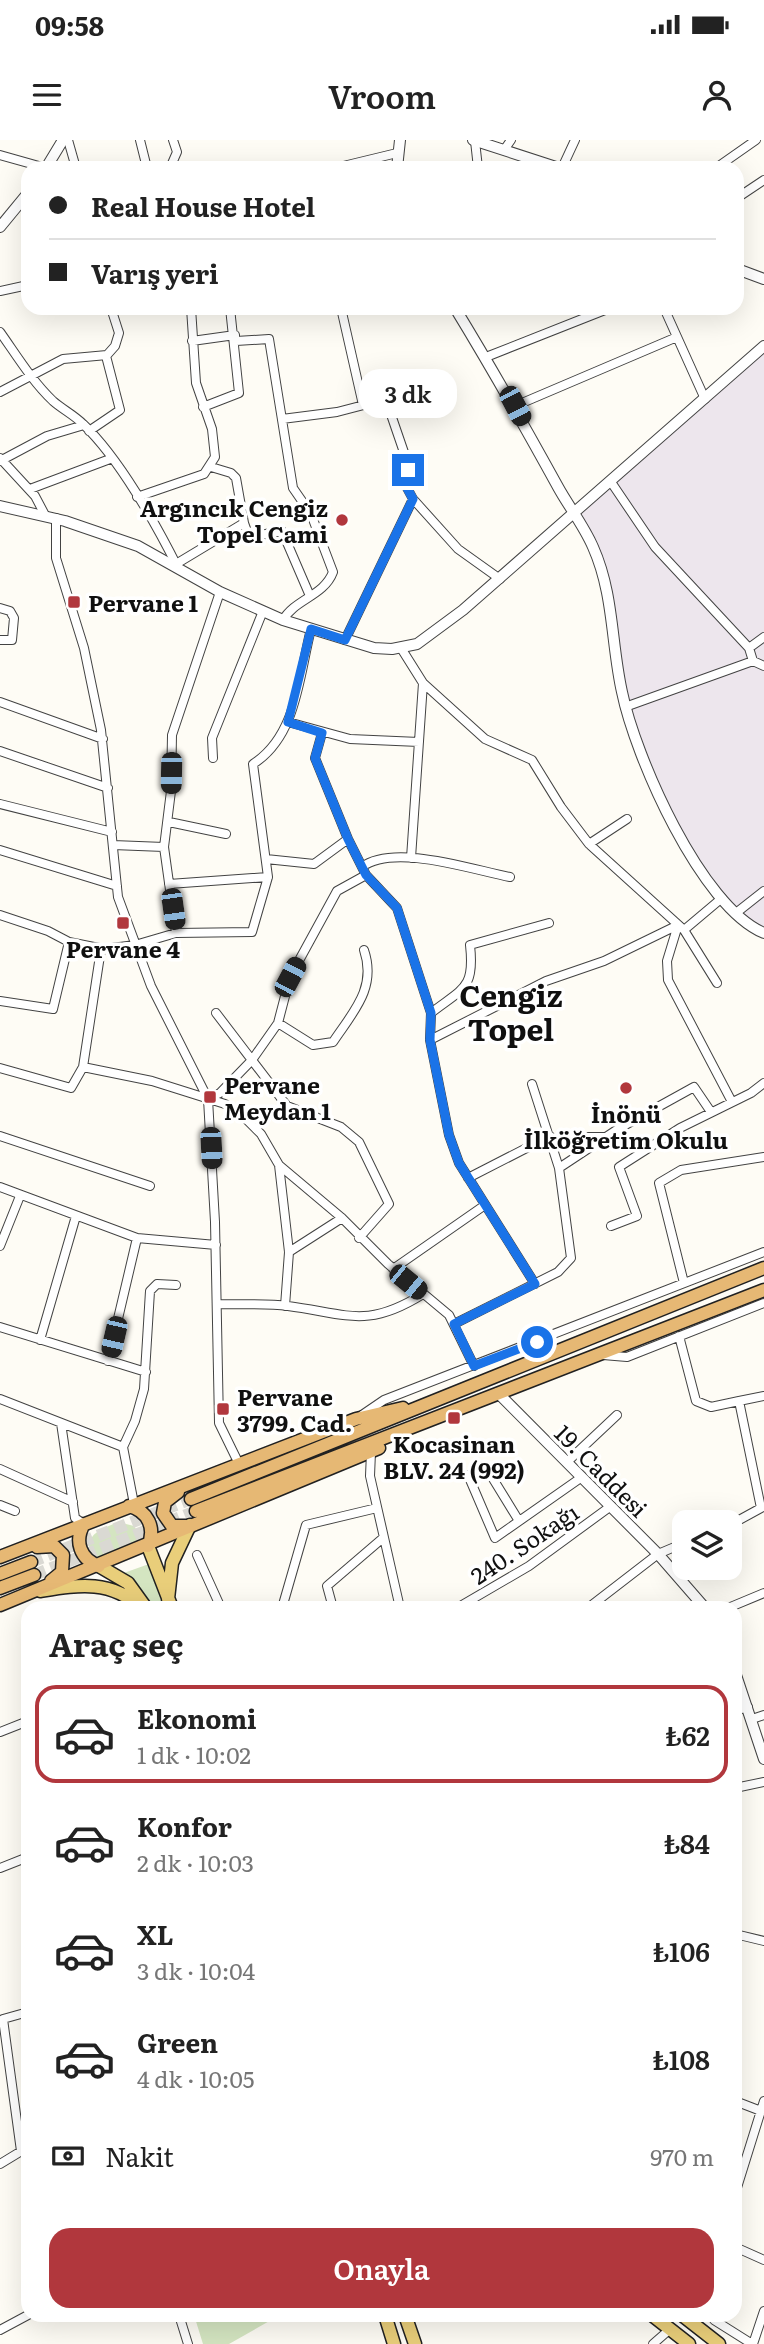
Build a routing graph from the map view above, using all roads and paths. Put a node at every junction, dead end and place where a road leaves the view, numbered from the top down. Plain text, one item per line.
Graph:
1 (68, 140) edge
2 (141, 140) edge
3 (173, 140) edge
4 (400, 140) edge
5 (511, 140) edge
6 (575, 140) edge
7 (756, 140) edge
8 (474, 141) edge
9 (504, 150) junction
10 (397, 153) junction
11 (0, 155) edge
12 (21, 161) edge
13 (52, 161) edge
14 (74, 161) edge
15 (146, 161) edge
16 (173, 161) edge
17 (364, 161) edge
18 (397, 161) edge
19 (477, 161) edge
20 (538, 161) edge
21 (564, 161) edge
22 (726, 161) edge
23 (764, 180) edge
24 (744, 193) edge
25 (21, 202) edge
26 (0, 227) edge
27 (744, 272) edge
28 (764, 279) edge
29 (21, 286) edge
30 (0, 291) edge
31 (113, 315) edge
32 (191, 315) edge
33 (231, 315) edge
34 (343, 315) edge
35 (459, 315) edge
36 (592, 315) edge
37 (667, 315) edge
38 (0, 332) edge
39 (677, 337) junction
40 (235, 338) junction
41 (192, 341) junction
42 (764, 346) edge
43 (106, 356) junction
44 (486, 357) junction
45 (31, 377) junction
46 (0, 392) edge
47 (410, 393) dead end
48 (386, 400) junction
49 (705, 400) junction
50 (363, 405) junction
51 (515, 406) junction
52 (203, 407) junction
53 (282, 419) junction
54 (86, 428) junction
55 (1, 459) edge
56 (110, 459) junction
57 (211, 467) junction
58 (611, 482) junction
59 (30, 489) junction
60 (137, 497) junction
61 (413, 499) junction
62 (0, 506) edge
63 (45, 515) junction
64 (573, 515) junction
65 (56, 518) junction
66 (243, 523) junction
67 (178, 567) junction
68 (500, 579) junction
69 (220, 592) junction
70 (310, 596) junction
71 (0, 608) edge
72 (262, 611) junction
73 (283, 620) junction
74 (311, 629) junction
75 (764, 637) edge
76 (0, 640) edge
77 (345, 640) junction
78 (401, 648) junction
79 (750, 648) junction
80 (753, 662) junction
81 (764, 666) edge
82 (423, 683) junction
83 (0, 702) edge
84 (625, 707) junction
85 (288, 722) junction
86 (322, 733) junction
87 (103, 739) junction
88 (419, 742) junction
89 (0, 751) edge
90 (214, 758) dead end
91 (108, 788) junction
92 (0, 804) edge
93 (627, 819) dead end
94 (169, 822) junction
95 (112, 832) junction
96 (226, 834) dead end
97 (348, 839) junction
98 (589, 844) junction
99 (113, 845) junction
100 (164, 846) junction
101 (0, 850) edge
102 (411, 858) junction
103 (266, 859) junction
104 (364, 871) junction
105 (268, 877) junction
106 (510, 877) dead end
107 (169, 884) junction
108 (117, 886) junction
109 (764, 891) edge
110 (722, 898) junction
111 (736, 913) junction
112 (0, 915) edge
113 (549, 923) dead end
114 (681, 928) junction
115 (176, 933) junction
116 (764, 933) edge
117 (69, 942) junction
118 (135, 945) junction
119 (101, 948) junction
120 (364, 950) dead end
121 (717, 982) dead end
122 (0, 1000) edge
123 (216, 1013) dead end
124 (431, 1013) junction
125 (278, 1023) junction
126 (430, 1040) junction
127 (252, 1060) junction
128 (83, 1067) junction
129 (0, 1068) edge
130 (764, 1083) edge
131 (533, 1084) dead end
132 (208, 1099) junction
133 (732, 1102) junction
134 (711, 1112) junction
135 (0, 1136) edge
136 (551, 1136) junction
137 (606, 1137) junction
138 (554, 1150) junction
139 (764, 1157) edge
140 (279, 1165) junction
141 (559, 1168) junction
142 (468, 1178) junction
143 (150, 1186) dead end
144 (0, 1187) edge
145 (19, 1196) junction
146 (485, 1205) junction
147 (76, 1216) junction
148 (342, 1218) junction
149 (611, 1226) dead end
150 (137, 1238) junction
151 (359, 1238) junction
152 (216, 1245) junction
153 (0, 1246) edge
154 (289, 1252) junction
155 (764, 1252) edge
156 (764, 1268) edge
157 (393, 1269) junction
158 (684, 1283) junction
159 (535, 1284) junction
160 (176, 1285) dead end
161 (764, 1290) edge
162 (423, 1294) junction
163 (764, 1303) edge
164 (217, 1304) junction
165 (285, 1306) junction
166 (454, 1324) junction
167 (0, 1327) edge
168 (679, 1336) junction
169 (40, 1340) junction
170 (597, 1355) junction
171 (108, 1361) junction
172 (474, 1366) junction
173 (146, 1372) junction
174 (498, 1393) junction
175 (764, 1396) edge
176 (444, 1398) junction
177 (0, 1399) edge
178 (739, 1401) junction
179 (447, 1413) junction
180 (617, 1415) dead end
181 (356, 1419) junction
182 (61, 1423) junction
183 (123, 1447) junction
184 (371, 1452) junction
185 (355, 1458) junction
186 (567, 1462) junction
187 (239, 1464) junction
188 (0, 1469) edge
189 (487, 1469) dead end
190 (468, 1475) dead end
191 (370, 1476) junction
192 (582, 1477) junction
193 (190, 1483) junction
194 (73, 1502) junction
195 (0, 1505) edge
196 (132, 1505) junction
197 (611, 1506) junction
198 (377, 1508) junction
199 (15, 1511) dead end
200 (742, 1518) edge
201 (519, 1521) junction
202 (84, 1524) junction
203 (190, 1525) junction
204 (383, 1538) junction
205 (148, 1546) junction
206 (672, 1549) edge
207 (17, 1550) junction
208 (658, 1554) junction
209 (197, 1555) dead end
210 (0, 1557) edge
211 (99, 1566) junction
212 (0, 1574) edge
213 (0, 1588) edge
214 (33, 1592) junction
215 (764, 1592) edge
216 (131, 1601) edge
217 (141, 1601) edge
218 (169, 1601) edge
219 (170, 1601) edge
220 (218, 1601) edge
221 (284, 1601) edge
222 (330, 1601) edge
223 (398, 1601) edge
224 (469, 1601) edge
225 (597, 1601) edge
226 (699, 1601) edge
227 (742, 1602) edge
228 (0, 1605) edge
229 (742, 1691) edge
230 (748, 1707) junction
231 (742, 1709) edge
232 (764, 1715) edge
233 (752, 1719) junction
234 (21, 1724) edge
235 (0, 1732) edge
236 (764, 1759) edge
237 (764, 1782) edge
238 (742, 1787) edge
239 (21, 1860) edge
240 (0, 1868) edge
241 (742, 1936) edge
242 (764, 1941) edge
243 (21, 2014) edge
244 (764, 2101) edge
245 (742, 2104) edge
246 (761, 2111) junction
247 (21, 2125) edge
248 (21, 2151) edge
249 (0, 2164) edge
250 (742, 2172) edge
251 (742, 2250) edge
252 (764, 2260) edge
253 (764, 2311) edge
254 (21, 2319) edge
255 (181, 2322) edge
256 (387, 2322) edge
257 (407, 2322) edge
258 (660, 2322) edge
259 (698, 2322) edge
260 (719, 2322) edge
261 (0, 2330) edge
262 (669, 2330) junction
263 (188, 2344) edge
264 (394, 2344) edge
265 (415, 2344) edge
266 (653, 2344) edge
267 (689, 2344) edge
268 (719, 2344) edge
269 (752, 2344) edge

1 - 13 street
1 - 14 street
2 - 15 street
3 - 16 street
4 - 10 street
5 - 9 street
6 - 21 street
7 - 22 street
8 - 9 street
8 - 19 street
9 - 20 street
10 - 17 street
10 - 18 street
11 - 12 street
23 - 24 street
25 - 26 street
27 - 28 street
29 - 30 street
31 - 43 street
32 - 41 street
33 - 40 street
34 - 50 street
35 - 44 street
36 - 44 street
37 - 39 street
38 - 45 street
39 - 49 street
39 - 51 street
40 - 41 street
40 - 52 street
40 - 53 street
41 - 52 street
42 - 49 street
43 - 45 street
43 - 54 street
44 - 51 street
45 - 46 street
45 - 54 street
47 - 48 street
48 - 50 street
48 - 61 street
49 - 58 street
50 - 53 street
51 - 64 street
52 - 57 street
53 - 70 street
54 - 55 street
54 - 56 street
55 - 59 street
56 - 59 street
56 - 60 street
57 - 60 street
57 - 66 street
58 - 64 street
58 - 79 street
59 - 63 street
60 - 67 street
61 - 68 street
61 - 77 street
62 - 63 street
63 - 65 street
64 - 68 street
64 - 84 street
65 - 67 street
65 - 87 street
66 - 67 street
66 - 70 street
67 - 69 street
68 - 78 street
69 - 72 street
69 - 94 street
70 - 73 street
71 - 76 street
72 - 73 street
72 - 90 street
73 - 74 street
74 - 77 street
74 - 85 street
75 - 79 street
77 - 78 street
78 - 82 street
79 - 80 street
80 - 81 street
80 - 84 street
82 - 88 street
82 - 98 street
83 - 87 street
84 - 110 street
85 - 86 street
85 - 103 street
86 - 88 street
86 - 97 street
87 - 91 street
88 - 102 street
89 - 91 street
91 - 95 street
92 - 95 street
93 - 98 street
94 - 96 street
94 - 100 street
95 - 99 street
97 - 103 street
97 - 104 street
98 - 114 street
99 - 100 street
99 - 108 street
100 - 107 street
101 - 108 street
102 - 104 street
102 - 106 street
103 - 105 street
104 - 124 street
104 - 125 street
105 - 107 street
105 - 115 street
107 - 115 street
108 - 118 street
109 - 111 street
110 - 111 street
110 - 114 street
111 - 116 street
112 - 117 street
113 - 124 street
114 - 121 street
114 - 126 street
114 - 133 street
115 - 118 street
117 - 119 street
117 - 122 street
118 - 119 street
118 - 132 street
119 - 128 street
120 - 125 street
123 - 127 street
124 - 126 street
125 - 127 street
126 - 142 street
127 - 132 street
127 - 151 street
128 - 129 street
128 - 132 street
130 - 133 street
131 - 136 street
132 - 140 street
132 - 152 street
133 - 134 street
134 - 137 street
134 - 149 street
135 - 143 street
136 - 138 street
136 - 142 street
137 - 138 street
137 - 141 street
138 - 141 street
139 - 158 street
140 - 148 street
140 - 154 street
141 - 159 street
142 - 146 street
144 - 145 street
145 - 147 street
145 - 153 street
146 - 157 street
146 - 159 street
147 - 150 street
147 - 169 street
148 - 151 street
148 - 154 street
150 - 152 street
150 - 171 street
151 - 157 street
152 - 164 street
154 - 165 street
155 - 158 street
156 - 176 highway
157 - 162 street
158 - 172 street
159 - 166 street
160 - 173 street
161 - 170 highway
162 - 165 street
162 - 166 street
163 - 168 street
164 - 165 street
164 - 187 street
166 - 172 street
167 - 169 street
168 - 170 street
168 - 178 street
169 - 171 street
170 - 174 highway
171 - 173 street
172 - 181 street
173 - 183 street
174 - 179 highway
174 - 186 street, 19. Caddesi
175 - 178 street
176 - 179 highway
176 - 181 highway
177 - 182 street
178 - 200 street
179 - 184 highway
180 - 186 street
181 - 187 highway
182 - 183 street
182 - 194 street
183 - 196 street
184 - 185 highway
184 - 191 street
185 - 191 street
185 - 203 highway
186 - 192 street, 19. Caddesi
187 - 193 highway
188 - 194 street
189 - 201 street
190 - 201 street
191 - 198 street
192 - 197 street, 19. Caddesi
192 - 201 street
193 - 196 highway
193 - 203 highway
194 - 202 street
195 - 199 street
196 - 202 highway
196 - 205 highway
197 - 208 street, 19. Caddesi
197 - 224 street, 240. Sokağı
198 - 204 street
198 - 221 street
202 - 207 highway
202 - 211 highway
203 - 205 highway
203 - 219 main road
204 - 222 street
204 - 223 street
205 - 211 highway
205 - 218 main road
206 - 208 street
207 - 210 highway
207 - 214 highway
208 - 225 street
208 - 226 street, 19. Caddesi
209 - 220 street
211 - 214 highway
211 - 217 main road
212 - 213 highway
214 - 216 main road
214 - 228 highway
215 - 227 street
229 - 230 street
230 - 231 street
230 - 233 street
232 - 233 street
233 - 236 street
234 - 235 street
237 - 238 street
239 - 240 street
241 - 242 street
243 - 247 street
244 - 246 street
245 - 246 street
246 - 250 street
248 - 249 street
251 - 252 street
253 - 269 street
254 - 261 street
255 - 263 street
256 - 264 main road
257 - 265 main road
258 - 262 main road
259 - 268 main road
260 - 269 street
262 - 266 street
262 - 267 main road

